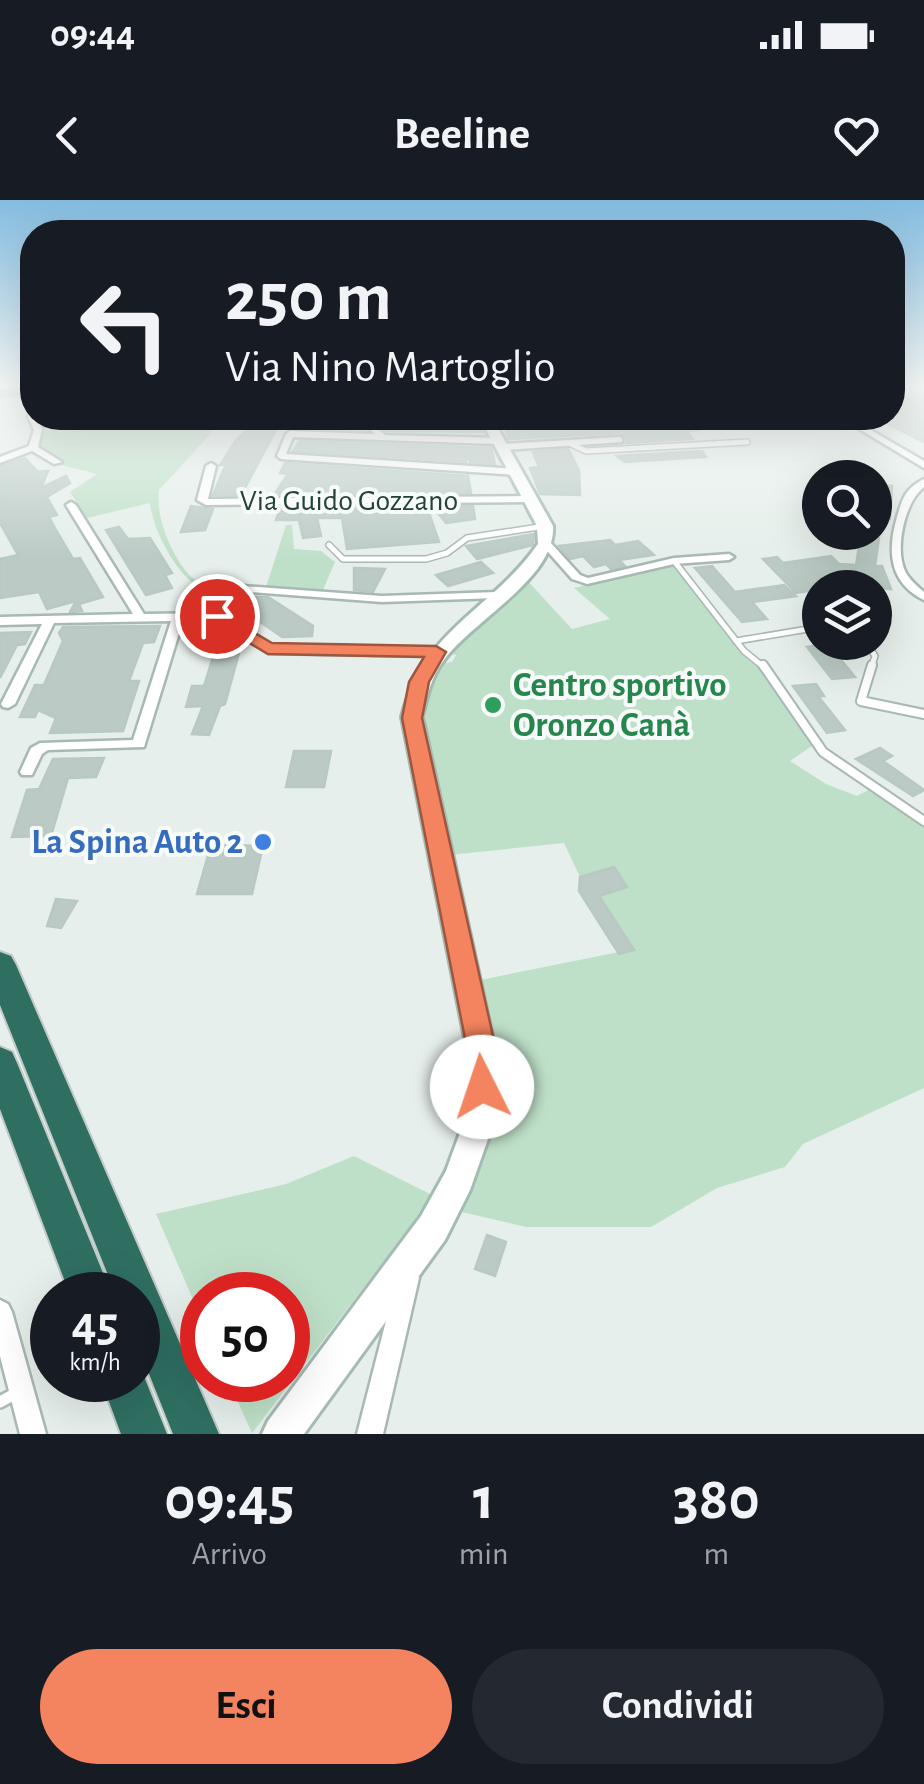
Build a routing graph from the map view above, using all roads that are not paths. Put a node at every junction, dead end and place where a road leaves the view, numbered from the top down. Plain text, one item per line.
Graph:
1 (35, 443) edge
2 (286, 443) edge
3 (473, 443) edge
4 (587, 443) edge
5 (738, 443) edge
6 (887, 443) edge
7 (501, 444) junction
8 (569, 444) junction
9 (33, 448) junction
10 (0, 460) edge
11 (57, 462) dead end
12 (924, 465) edge
13 (211, 466) dead end
14 (516, 472) junction
15 (924, 482) edge
16 (532, 499) junction
17 (71, 505) dead end
18 (330, 545) dead end
19 (547, 548) junction
20 (728, 557) dead end
21 (674, 561) junction
22 (200, 586) dead end
23 (498, 595) junction
24 (924, 598) edge
25 (178, 616) junction
26 (141, 618) junction
27 (50, 620) junction
28 (0, 622) edge
29 (802, 629) edge
30 (736, 642) junction
31 (436, 652) junction
32 (875, 660) edge
33 (8, 704) dead end
34 (924, 714) edge
35 (27, 772) dead end
36 (924, 821) edge
37 (0, 965) edge
38 (0, 1063) edge
39 (414, 1254) junction
40 (82, 1272) edge
41 (128, 1272) edge
42 (0, 1312) edge
43 (160, 1348) edge
44 (11, 1396) edge
45 (132, 1402) edge
46 (33, 1434) edge
47 (144, 1434) edge
48 (196, 1434) edge
49 (280, 1434) edge
50 (370, 1434) edge

1 - 9 street
2 - 14 street
3 - 7 street
4 - 8 street
5 - 8 lane
6 - 12 street
7 - 8 street
7 - 14 main road
9 - 10 street
9 - 11 street
13 - 16 street, Via Guido Gozzano
14 - 16 main road
15 - 24 street
16 - 19 main road
17 - 26 street
18 - 19 lane
19 - 21 street
19 - 23 main road
20 - 21 street
21 - 30 lane
22 - 23 street
23 - 31 main road
25 - 26 street
25 - 31 street
25 - 35 street
26 - 27 street
27 - 28 street
27 - 33 street
29 - 30 lane
30 - 36 lane
31 - 39 main road
32 - 34 lane
37 - 41 highway
38 - 40 highway
39 - 49 main road
39 - 50 street
42 - 44 street
43 - 48 highway
44 - 46 street
45 - 47 highway

